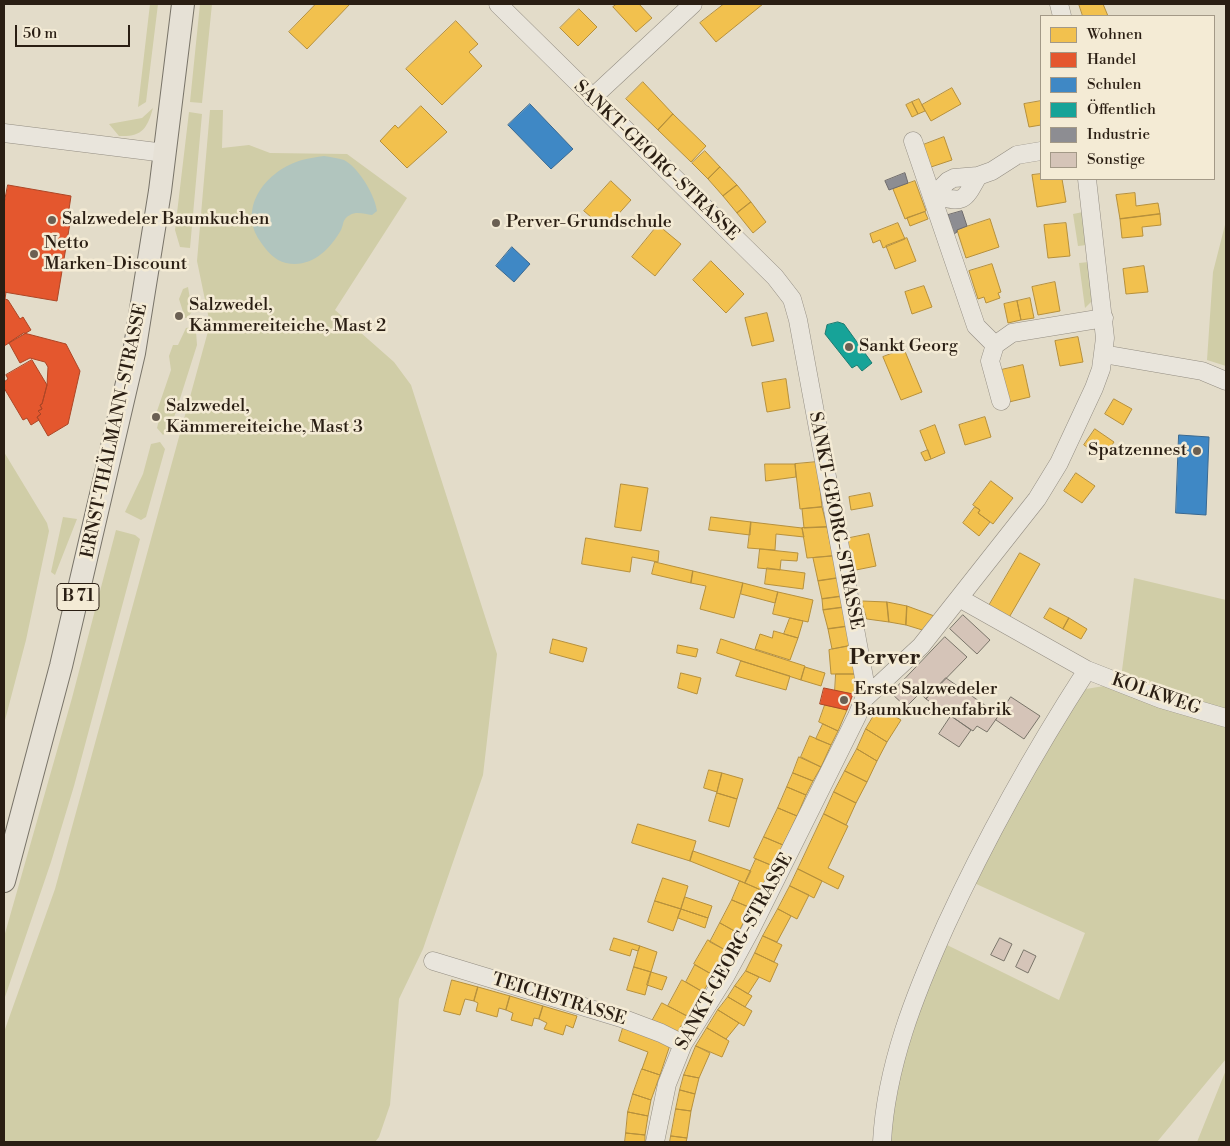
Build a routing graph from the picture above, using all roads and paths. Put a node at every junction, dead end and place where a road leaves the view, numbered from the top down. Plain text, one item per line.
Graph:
1 (183, 4) edge
2 (498, 4) edge
3 (693, 4) edge
4 (592, 98) junction
5 (4, 133) edge
6 (913, 141) dead end
7 (1040, 151) edge
8 (166, 153) junction
9 (1087, 180) edge
10 (933, 196) junction
11 (1104, 318) junction
12 (995, 345) junction
13 (1104, 354) junction
14 (1226, 381) edge
15 (1001, 401) dead end
16 (959, 598) junction
17 (1087, 670) junction
18 (864, 699) junction
19 (1226, 718) edge
20 (4, 881) edge
21 (433, 962) dead end
22 (682, 1044) junction
23 (655, 1142) edge
24 (882, 1142) edge

1 - 8 main road, ERNST-THÄLMANN-STRASSE / B 71
2 - 4 street, SANKT-GEORG-STRASSE
3 - 4 street
4 - 18 street, SANKT-GEORG-STRASSE
5 - 8 street
6 - 10 street
7 - 10 street
8 - 20 main road, ERNST-THÄLMANN-STRASSE / B 71
9 - 11 street
10 - 12 street
11 - 12 street
11 - 13 street
12 - 15 street
13 - 14 street
13 - 16 street
16 - 17 street
16 - 18 street
17 - 19 street, KOLKWEG
17 - 24 street
18 - 22 street, SANKT-GEORG-STRASSE
21 - 22 street, TEICHSTRASSE
22 - 23 street, SANKT-GEORG-STRASSE

